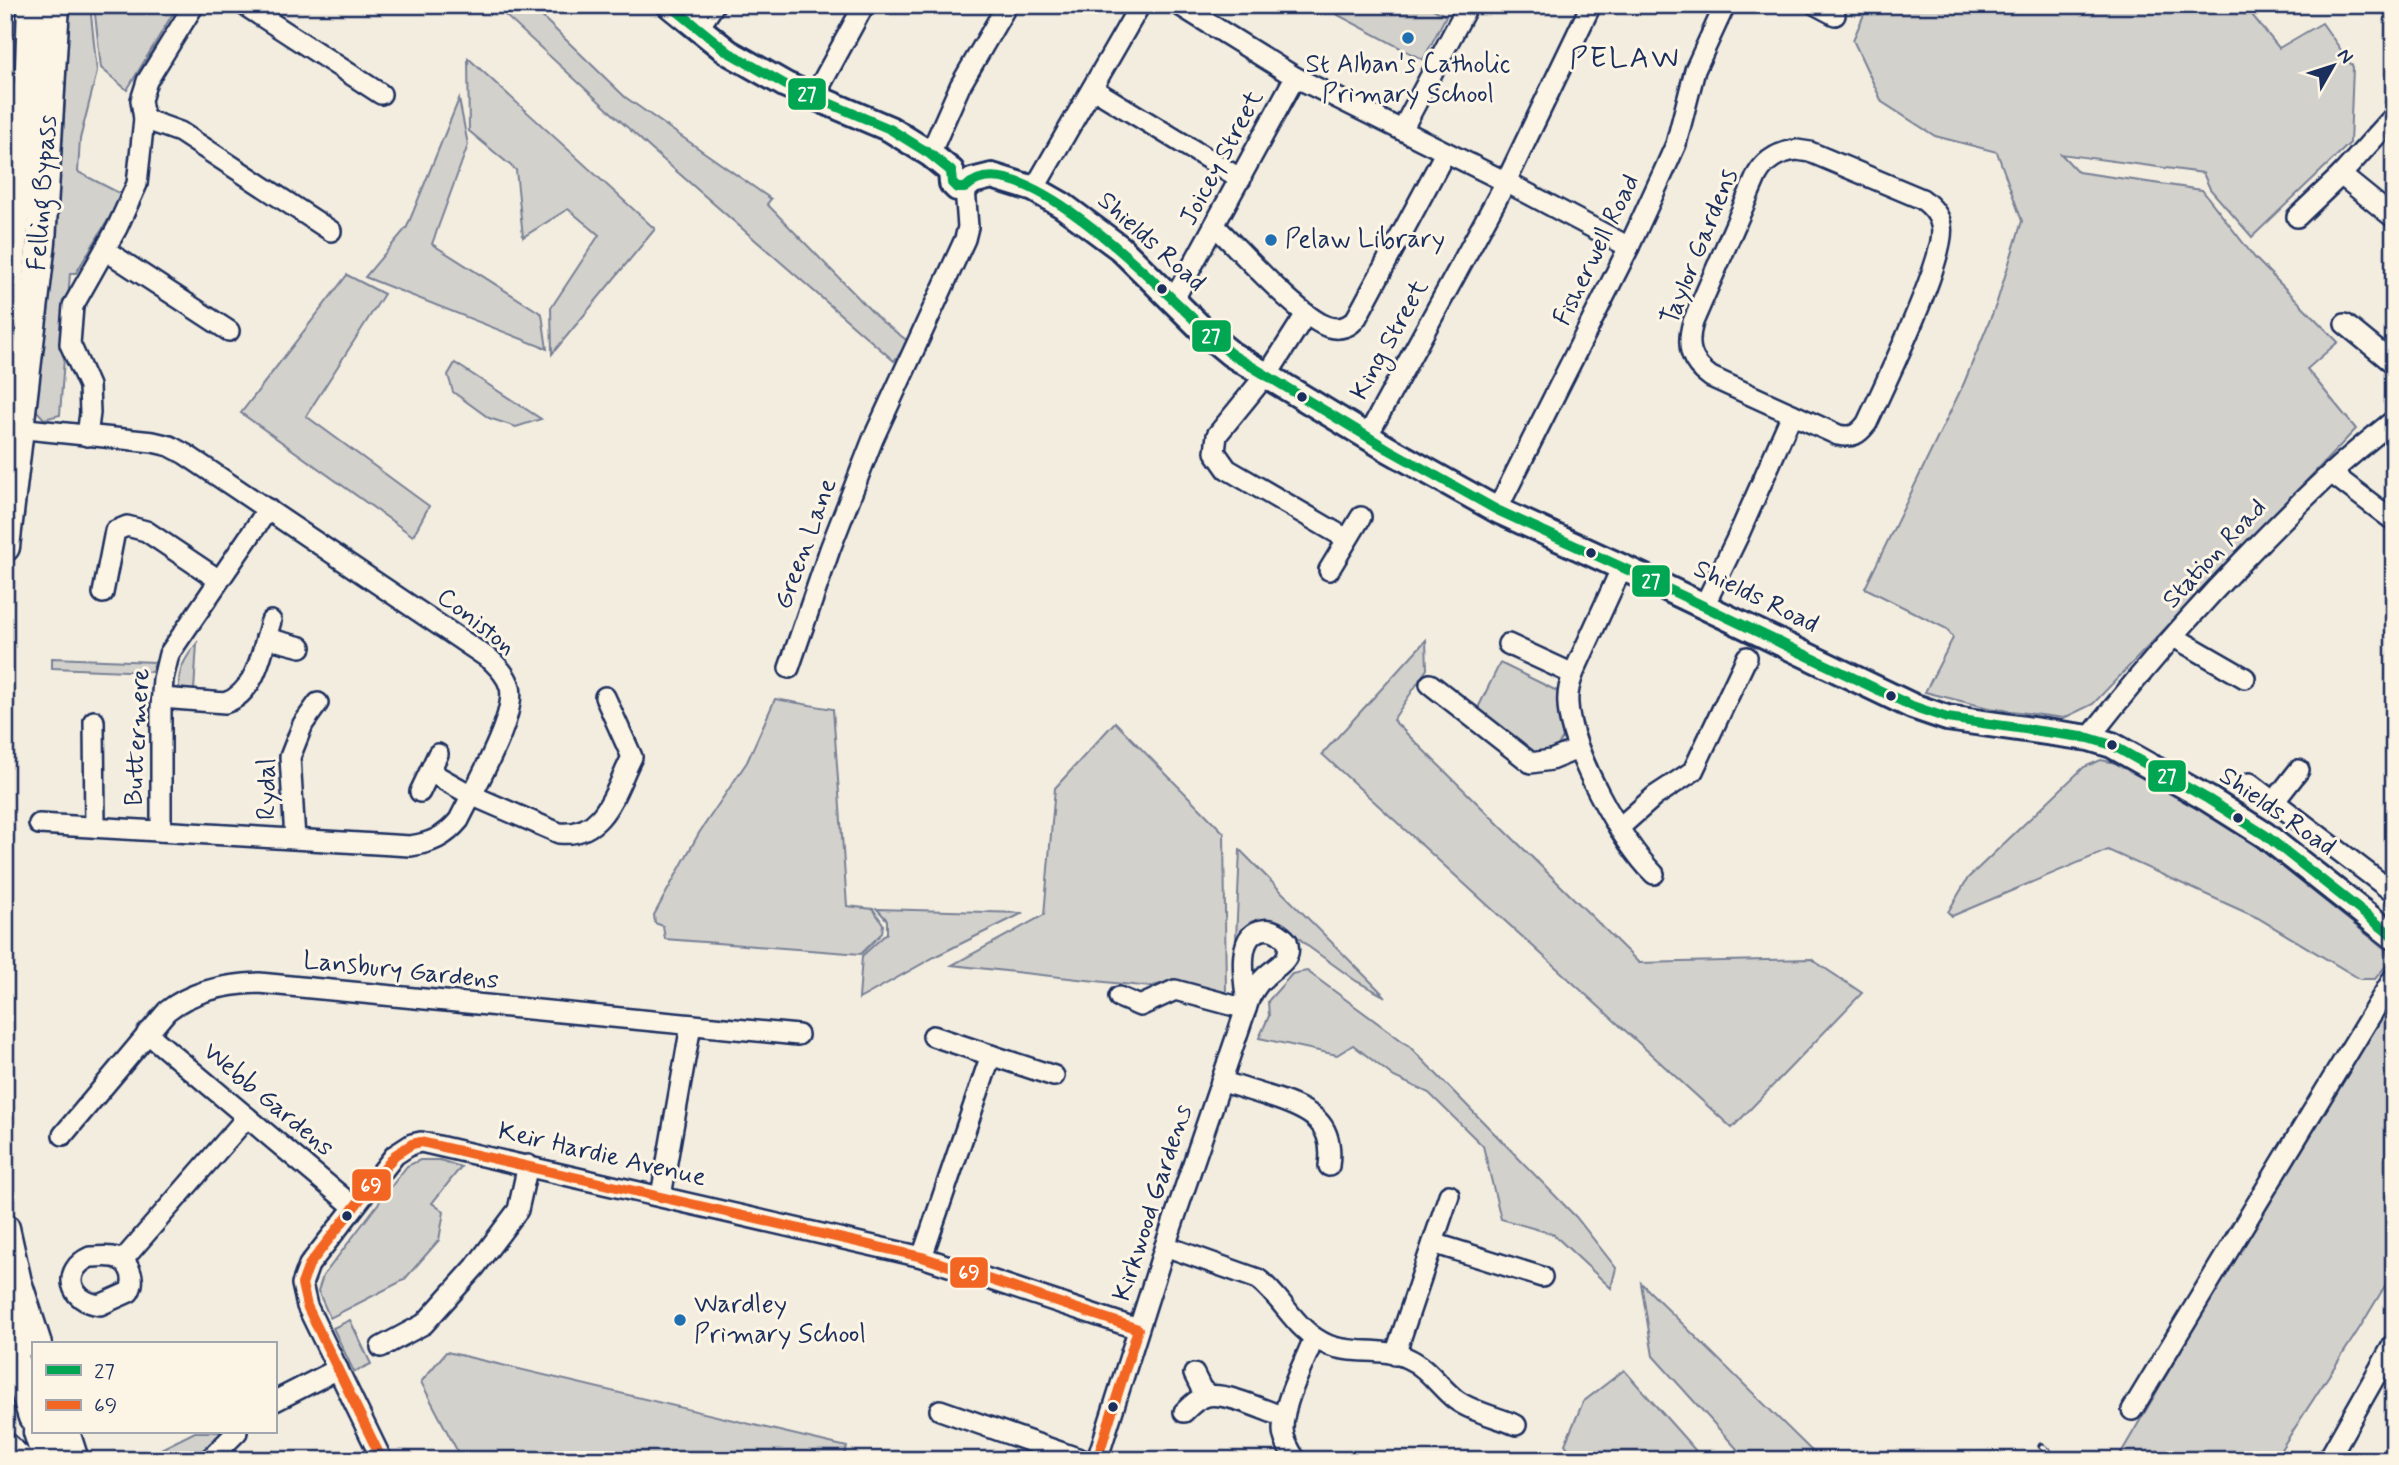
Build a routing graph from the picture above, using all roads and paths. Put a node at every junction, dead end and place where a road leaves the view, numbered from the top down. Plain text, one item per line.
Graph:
1 (32, 5) edge
2 (55, 5) edge
3 (194, 5) edge
4 (244, 5) edge
5 (670, 5) edge
6 (714, 5) edge
7 (864, 5) edge
8 (1007, 5) edge
9 (1140, 5) edge
10 (1179, 5) edge
11 (1468, 5) edge
12 (1591, 5) edge
13 (1725, 5) edge
14 (1816, 5) edge
15 (1835, 15) dead end
16 (698, 29) junction
17 (1295, 77) junction
18 (1093, 89) junction
19 (381, 94) dead end
20 (814, 97) junction
21 (2394, 116) edge
22 (144, 119) junction
23 (1402, 130) junction
24 (1445, 153) junction
25 (930, 154) junction
26 (2341, 175) junction
27 (1241, 179) junction
28 (963, 180) junction
29 (1506, 182) junction
30 (1034, 189) junction
31 (2297, 217) dead end
32 (2394, 218) edge
33 (1215, 226) junction
34 (331, 231) dead end
35 (1629, 247) junction
36 (105, 250) junction
37 (1173, 301) junction
38 (1306, 314) junction
39 (5, 319) edge
40 (2345, 324) dead end
41 (229, 331) dead end
42 (2394, 364) edge
43 (1265, 375) junction
44 (1792, 414) junction
45 (2394, 420) edge
46 (13, 428) edge
47 (87, 436) junction
48 (1367, 437) junction
49 (2330, 473) junction
50 (268, 509) junction
51 (1497, 510) junction
52 (1361, 517) dead end
53 (2394, 522) edge
54 (1347, 539) junction
55 (5, 547) edge
56 (1622, 567) junction
57 (1329, 570) dead end
58 (219, 580) junction
59 (103, 593) dead end
60 (1704, 606) junction
61 (2174, 636) junction
62 (1508, 644) dead end
63 (301, 647) dead end
64 (1747, 657) dead end
65 (789, 668) dead end
66 (1573, 674) junction
67 (2245, 678) dead end
68 (1430, 684) dead end
69 (605, 697) dead end
70 (162, 698) junction
71 (318, 703) dead end
72 (94, 722) dead end
73 (2089, 738) junction
74 (1578, 749) junction
75 (438, 754) dead end
76 (2299, 770) dead end
77 (430, 772) junction
78 (2250, 783) dead end
79 (420, 792) dead end
80 (471, 795) junction
81 (2274, 802) junction
82 (39, 824) dead end
83 (95, 827) junction
84 (1619, 828) junction
85 (161, 831) junction
86 (295, 839) junction
87 (1654, 874) dead end
88 (2394, 893) edge
89 (2394, 937) edge
90 (2394, 977) edge
91 (1119, 997) dead end
92 (691, 1025) junction
93 (147, 1033) junction
94 (798, 1035) dead end
95 (933, 1036) dead end
96 (991, 1055) junction
97 (1054, 1076) dead end
98 (1221, 1081) junction
99 (247, 1117) junction
100 (62, 1135) dead end
101 (528, 1165) junction
102 (1329, 1166) dead end
103 (1449, 1195) dead end
104 (661, 1196) junction
105 (354, 1206) junction
106 (5, 1228) edge
107 (1433, 1243) junction
108 (1165, 1246) junction
109 (922, 1257) junction
110 (122, 1261) dead end
111 (1542, 1277) dead end
112 (5, 1328) edge
113 (1138, 1329) junction
114 (1314, 1338) junction
115 (2394, 1343) edge
116 (381, 1347) dead end
117 (25, 1349) edge
118 (1395, 1354) junction
119 (338, 1369) junction
120 (1194, 1374) dead end
121 (1210, 1395) junction
122 (276, 1400) edge
123 (5, 1401) edge
124 (32, 1408) edge
125 (940, 1409) dead end
126 (2132, 1410) dead end
127 (1184, 1412) dead end
128 (1284, 1417) junction
129 (1516, 1425) dead end
130 (39, 1434) edge
131 (66, 1434) edge
132 (235, 1434) edge
133 (5, 1447) edge
134 (19, 1460) edge
135 (47, 1460) edge
136 (74, 1460) edge
137 (209, 1460) edge
138 (383, 1460) edge
139 (1083, 1460) edge
140 (1097, 1460) edge
141 (1296, 1460) edge
142 (2328, 1460) edge

1 - 39 highway, Felling Bypass
2 - 46 highway, Felling Bypass
3 - 22 street
4 - 19 street
5 - 16 main road
6 - 16 street
7 - 20 street
8 - 25 street
9 - 18 street
10 - 17 street
11 - 23 street
12 - 29 street, King Street
13 - 35 street, Fisherwell Road
14 - 15 street
16 - 20 main road
17 - 23 street
17 - 27 street, Joicey Street
18 - 27 street
18 - 30 street
20 - 25 main road
21 - 26 street
22 - 34 street
22 - 36 street
23 - 24 street
24 - 29 street
24 - 38 street
25 - 28 main road
26 - 31 street
26 - 32 street
27 - 33 street, Joicey Street
28 - 30 main road, Shields Road
28 - 65 street, Green Lane
29 - 35 street
29 - 48 street, King Street
30 - 37 main road, Shields Road
33 - 37 street, Joicey Street
33 - 38 street
35 - 51 street, Fisherwell Road
36 - 41 street
36 - 47 street
37 - 43 main road, Shields Road
38 - 43 street
40 - 42 street
43 - 48 main road, Shields Road
43 - 54 street
44 - 44 street, Taylor Gardens
44 - 60 street
45 - 49 street, Station Road
46 - 47 street, Coniston
46 - 55 highway, Felling Bypass
47 - 50 street, Coniston
48 - 51 main road, Shields Road
49 - 53 street
49 - 61 street, Station Road
50 - 58 street, Buttermere
50 - 80 street, Coniston
51 - 56 main road, Shields Road
52 - 54 street
54 - 57 street
56 - 60 main road, Shields Road
56 - 66 street
58 - 59 street
58 - 70 street, Buttermere
60 - 73 main road, Shields Road
61 - 67 street
61 - 73 street, Station Road
62 - 66 street
63 - 70 street
64 - 84 street
66 - 74 street
68 - 74 street
69 - 80 street
70 - 85 street, Buttermere
71 - 86 street, Rydal
72 - 83 street
73 - 89 main road, Shields Road
74 - 84 street
75 - 77 street
76 - 81 street
77 - 79 street
77 - 80 street
78 - 81 street
80 - 86 street, Coniston
81 - 88 street
82 - 83 street, Coniston
83 - 85 street, Coniston
84 - 87 street
85 - 86 street, Coniston
90 - 126 street
91 - 98 street, Kirkwood Gardens
92 - 93 street, Lansbury Gardens
92 - 94 street, Lansbury Gardens
92 - 104 street
93 - 99 street, Webb Gardens
93 - 100 street, Lansbury Gardens
95 - 96 street
96 - 97 street
96 - 109 street
98 - 102 street
98 - 108 street, Kirkwood Gardens
99 - 105 street, Webb Gardens
99 - 110 street
101 - 104 street, Keir Hardie Avenue
101 - 105 street, Keir Hardie Avenue
101 - 116 street
103 - 107 street
104 - 109 street, Keir Hardie Avenue
105 - 119 street, Keir Hardie Avenue
106 - 117 highway
107 - 111 street
107 - 118 street
108 - 113 street, Kirkwood Gardens
108 - 114 street
109 - 113 street, Keir Hardie Avenue
112 - 117 highway
113 - 140 street, Kirkwood Gardens
114 - 118 street
114 - 128 street
115 - 142 street
117 - 123 highway
117 - 124 highway
118 - 129 street
119 - 122 street
119 - 138 street, Keir Hardie Avenue
120 - 121 street
121 - 127 street
121 - 128 street
125 - 139 street
128 - 141 street
130 - 135 highway
131 - 136 highway
132 - 137 street
133 - 134 highway

